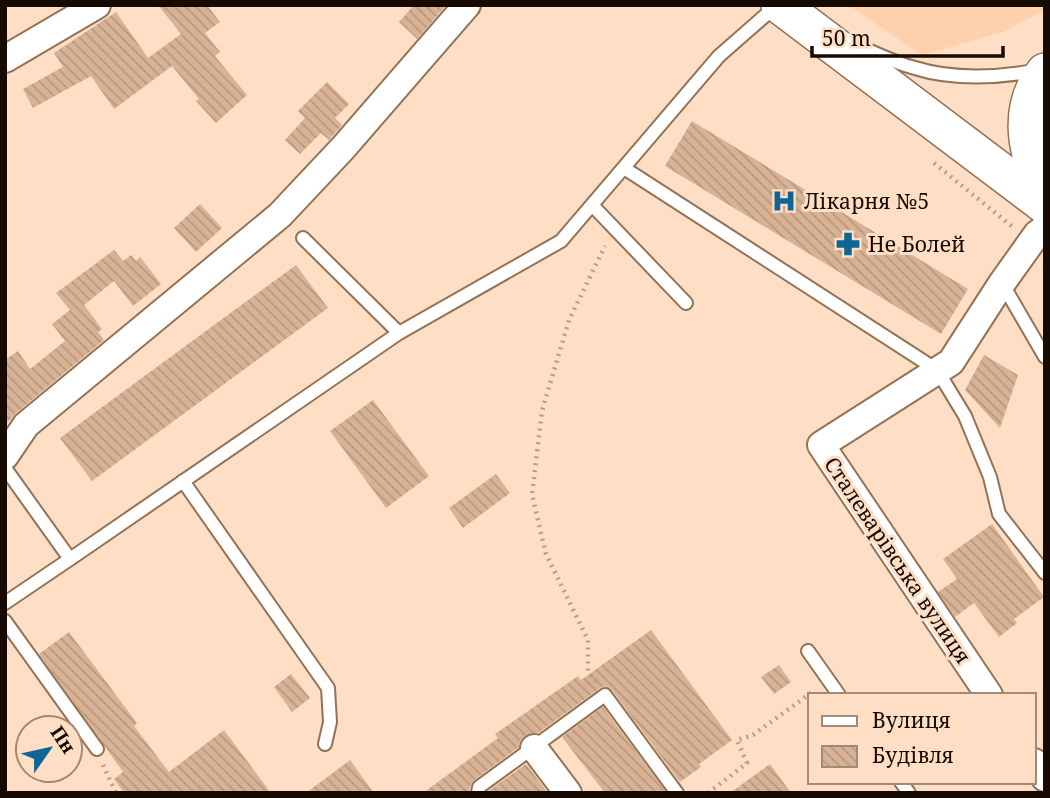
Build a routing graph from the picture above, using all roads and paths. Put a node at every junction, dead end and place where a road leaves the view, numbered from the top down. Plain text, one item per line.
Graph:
1 (97, 5) edge
2 (467, 5) edge
3 (787, 11) edge
4 (5, 59) edge
5 (1045, 69) edge
6 (624, 167) junction
7 (1045, 194) edge
8 (592, 205) junction
9 (1045, 205) edge
10 (614, 228) junction
11 (1045, 228) edge
12 (303, 238) dead end
13 (1002, 283) junction
14 (686, 303) dead end
15 (399, 333) junction
16 (1045, 357) edge
17 (937, 370) junction
18 (5, 456) edge
19 (5, 468) edge
20 (183, 481) junction
21 (70, 559) junction
22 (1045, 573) edge
23 (5, 603) edge
24 (5, 621) edge
25 (808, 651) dead end
26 (828, 680) junction
27 (810, 693) edge
28 (838, 693) edge
29 (988, 693) edge
30 (605, 695) junction
31 (808, 695) edge
32 (325, 744) dead end
33 (534, 747) junction
34 (97, 750) joint
35 (116, 793) edge
36 (478, 793) edge
37 (568, 793) edge
38 (677, 793) edge
39 (708, 793) edge

1 - 4 street
2 - 18 street
3 - 5 lane
3 - 6 lane
3 - 9 main road
5 - 7 main road
6 - 8 lane
6 - 17 lane
8 - 10 lane
8 - 15 lane
10 - 14 lane
10 - 30 path
11 - 13 street, Сталеварівська вулиця
12 - 15 lane
13 - 16 lane
13 - 17 street, Сталеварівська вулиця
15 - 20 lane
17 - 22 lane
17 - 29 street, Сталеварівська вулиця
19 - 21 lane
20 - 21 lane
20 - 32 lane
21 - 23 lane
24 - 34 lane
25 - 26 lane
26 - 27 path
26 - 28 lane
30 - 33 lane
30 - 38 lane
31 - 39 path
33 - 36 lane
33 - 37 street
34 - 35 path

